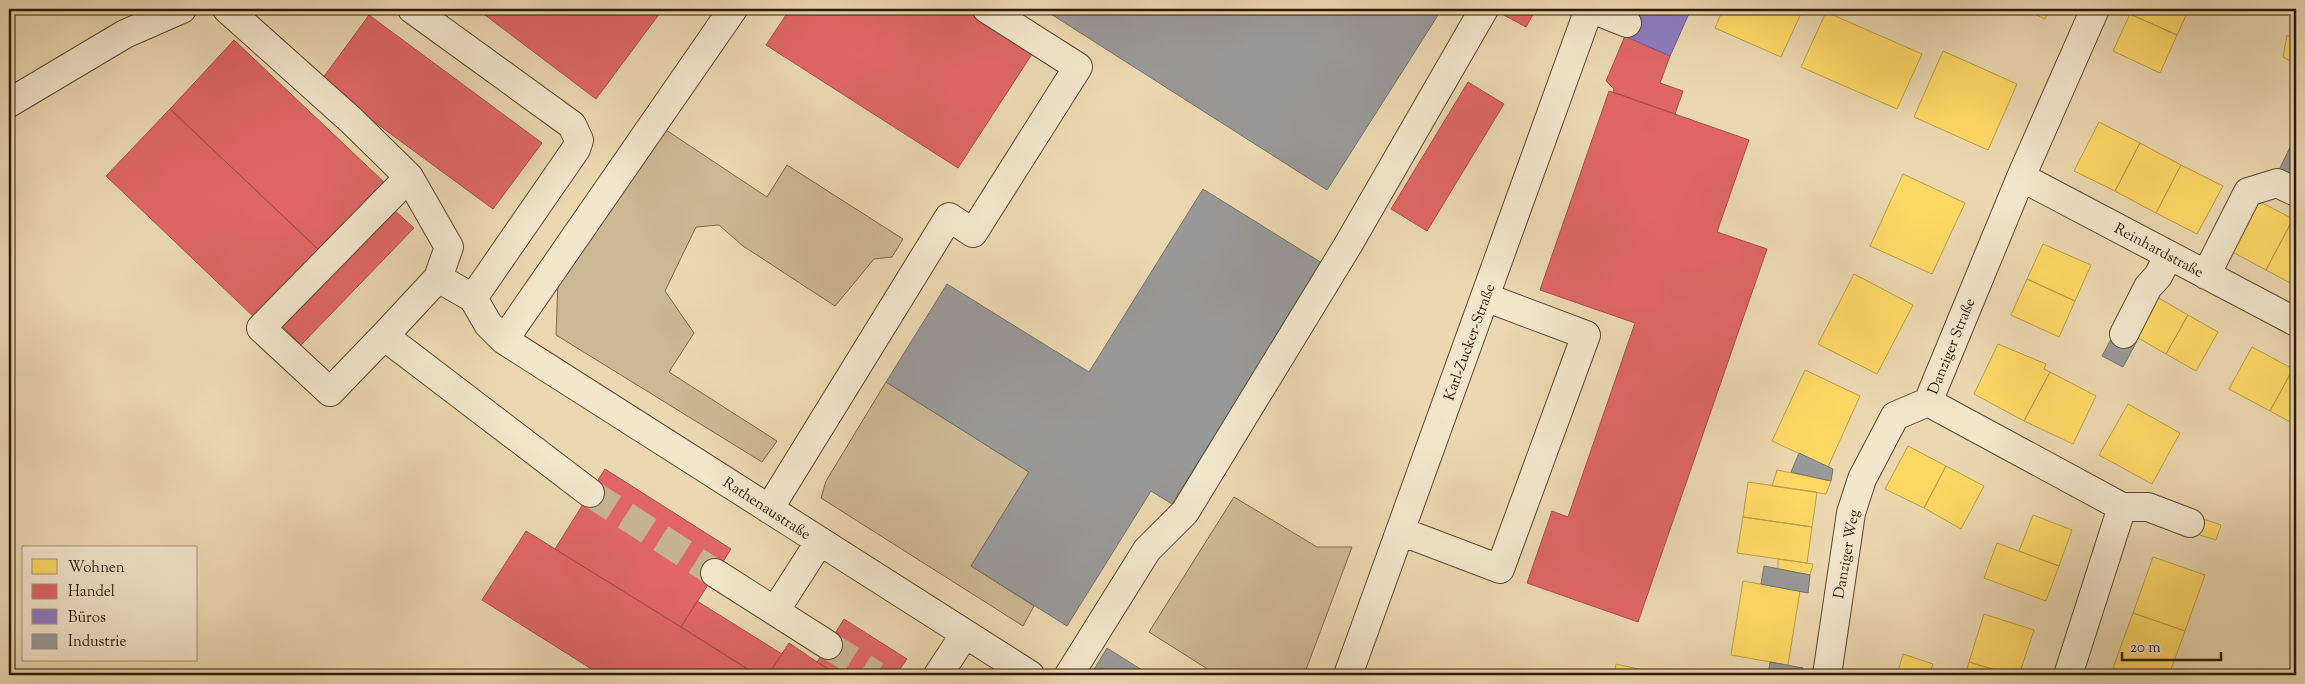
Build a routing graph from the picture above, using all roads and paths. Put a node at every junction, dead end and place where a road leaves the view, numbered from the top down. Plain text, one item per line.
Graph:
1 (182, 9) edge
2 (226, 9) edge
3 (412, 9) edge
4 (734, 9) edge
5 (987, 9) edge
6 (1484, 9) edge
7 (1590, 9) edge
8 (2095, 9) edge
9 (1627, 23) dead end
10 (9, 103) edge
11 (409, 177) junction
12 (2021, 177) junction
13 (2236, 182) dead end
14 (2296, 192) edge
15 (2189, 266) junction
16 (438, 278) junction
17 (1485, 297) junction
18 (473, 298) junction
19 (2296, 322) edge
20 (2124, 334) dead end
21 (384, 336) junction
22 (504, 340) junction
23 (1928, 402) junction
24 (590, 493) tunnel mouth
25 (2122, 508) junction
26 (769, 509) junction
27 (2190, 523) dead end
28 (1400, 531) junction
29 (820, 541) junction
30 (715, 573) tunnel mouth
31 (775, 611) junction
32 (965, 634) junction
33 (828, 644) tunnel mouth
34 (938, 675) edge
35 (1030, 675) edge
36 (1069, 675) edge
37 (1348, 675) edge
38 (1826, 675) edge
39 (2068, 675) edge

1 - 10 street
2 - 11 street
3 - 18 street
4 - 22 street
5 - 26 street
6 - 36 street
7 - 9 street
7 - 17 street, Karl-Zucker-Straße
8 - 12 street, Danziger Straße
11 - 16 street
11 - 21 street
12 - 15 street, Reinhardstraße
12 - 23 street, Danziger Straße
13 - 15 street
14 - 15 street
15 - 19 street, Reinhardstraße
15 - 20 street
16 - 18 street
16 - 21 street
17 - 28 street, Karl-Zucker-Straße
17 - 28 street
18 - 22 street, Rathenaustraße
21 - 24 street
22 - 26 street, Rathenaustraße
23 - 25 street, Danziger Straße
23 - 38 street, Danziger Weg
25 - 27 street
25 - 39 street
26 - 29 street, Rathenaustraße
28 - 37 street, Karl-Zucker-Straße
29 - 31 street
29 - 32 street, Rathenaustraße
30 - 31 street
31 - 33 street
32 - 34 street
32 - 35 street, Rathenaustraße

